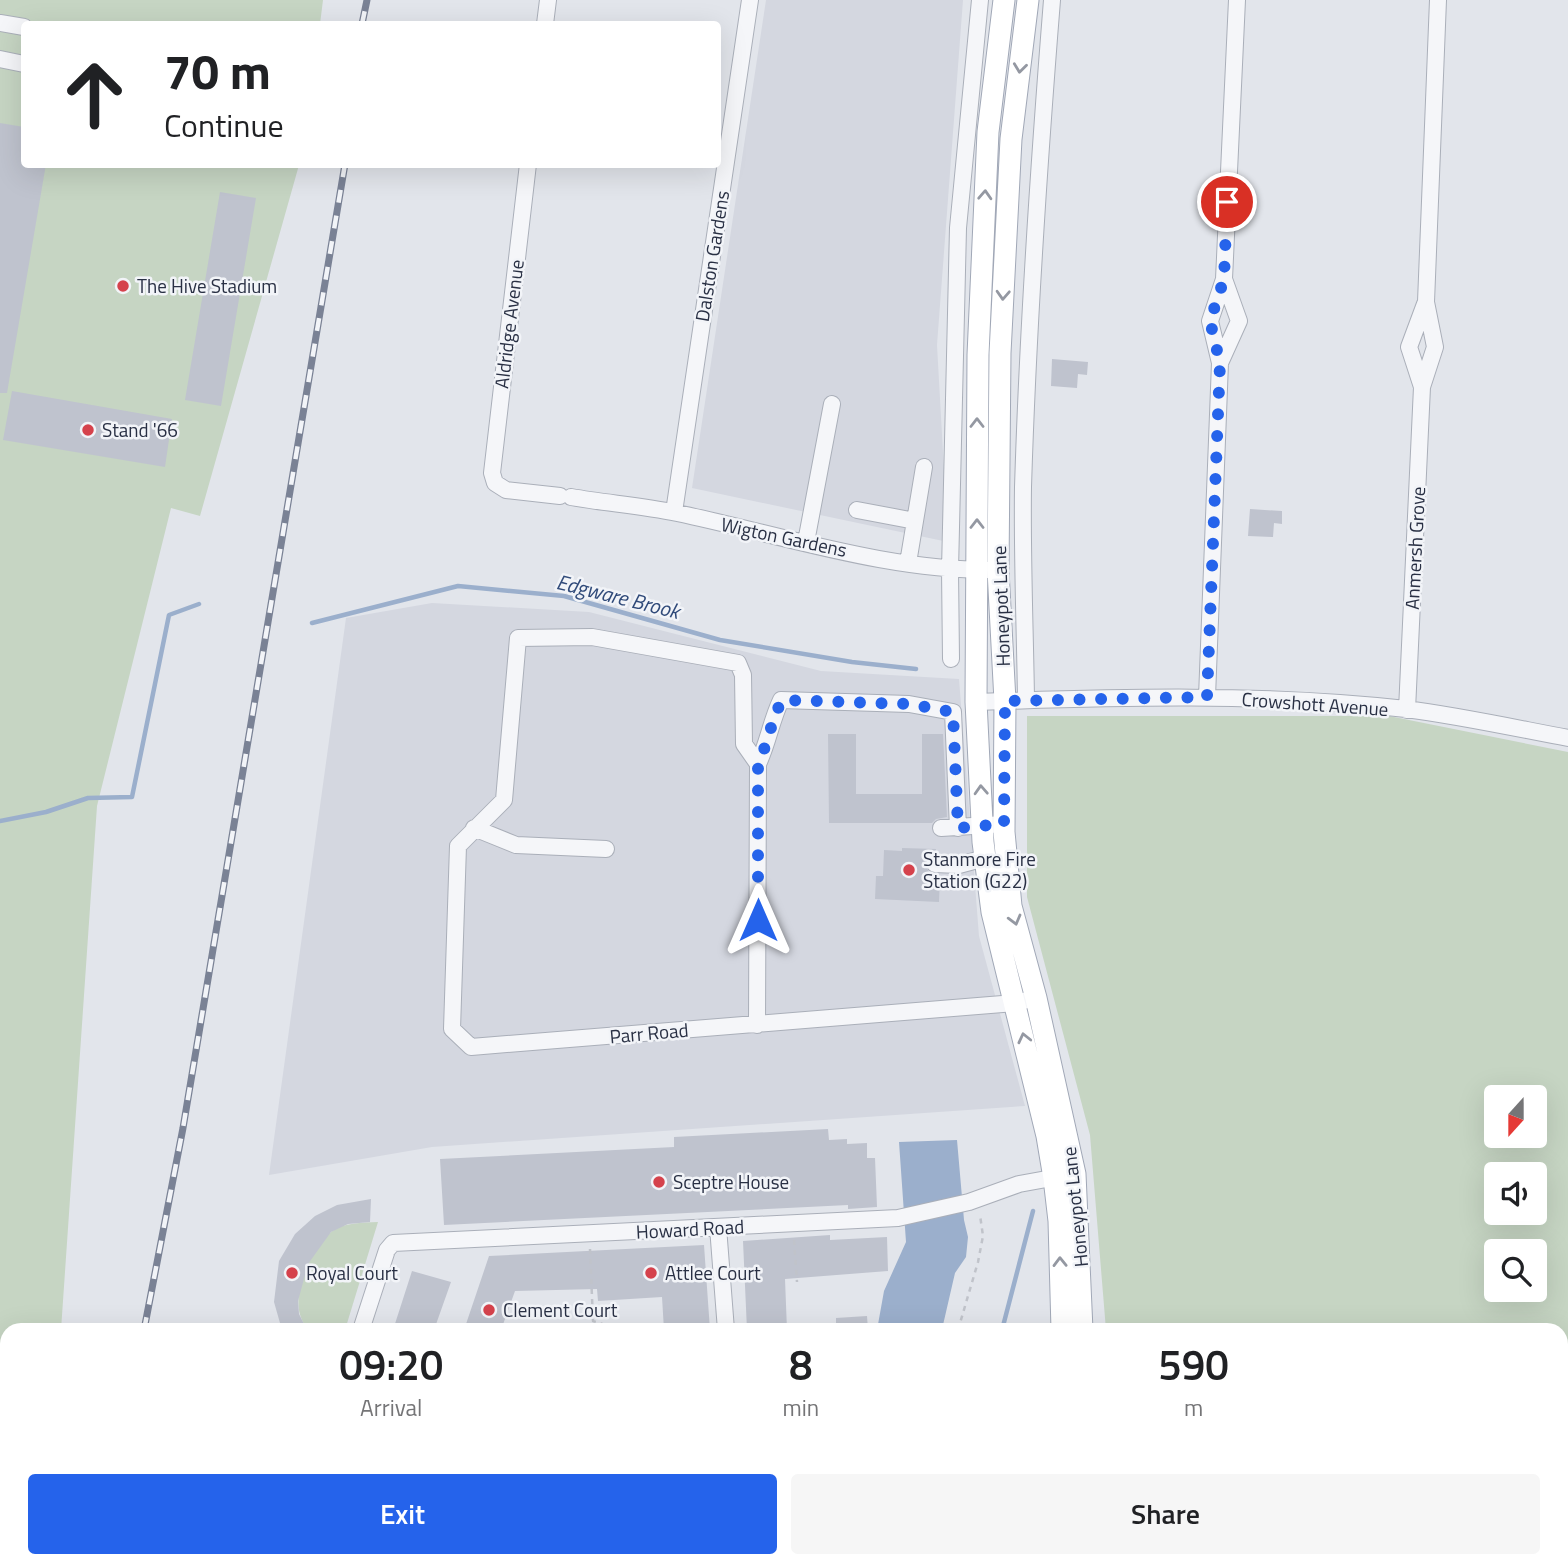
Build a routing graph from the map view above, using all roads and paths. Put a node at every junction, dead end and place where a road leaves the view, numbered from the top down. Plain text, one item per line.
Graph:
1 (548, 0) edge
2 (750, 0) edge
3 (980, 0) edge
4 (1004, 0) edge
5 (1028, 0) edge
6 (1052, 0) edge
7 (1237, 0) edge
8 (1438, 0) edge
9 (545, 21) edge
10 (0, 23) edge
11 (21, 26) edge
12 (0, 60) edge
13 (21, 64) edge
14 (966, 131) junction
15 (988, 132) junction
16 (528, 168) edge
17 (1224, 279) junction
18 (1426, 302) junction
19 (1220, 363) junction
20 (1422, 387) junction
21 (832, 404) dead end
22 (924, 467) dead end
23 (495, 483) joint
24 (857, 510) dead end
25 (674, 512) junction
26 (915, 521) junction
27 (806, 542) junction
28 (908, 563) junction
29 (950, 570) junction
30 (976, 570) junction
31 (998, 570) junction
32 (951, 659) dead end
33 (1207, 697) junction
34 (1015, 700) junction
35 (976, 702) junction
36 (1407, 709) junction
37 (1568, 738) edge
38 (758, 764) junction
39 (1004, 824) junction
40 (982, 825) junction
41 (474, 828) junction
42 (606, 849) dead end
43 (985, 858) junction
44 (935, 864) dead end
45 (1026, 1001) junction
46 (758, 1024) junction
47 (1076, 1174) junction
48 (1054, 1178) junction
49 (973, 1205) junction
50 (718, 1227) junction
51 (794, 1231) dead end
52 (589, 1234) junction
53 (797, 1282) dead end
54 (363, 1323) edge
55 (599, 1323) edge
56 (725, 1323) edge
57 (962, 1323) edge
58 (1062, 1323) edge
59 (1082, 1323) edge

1 - 9 street
2 - 25 street, Dalston Gardens
3 - 14 street
4 - 15 main road, Honeypot Lane
5 -> 31 main road, Honeypot Lane
6 - 34 street
7 - 17 street
8 - 18 street, Anmersh Grove
10 - 11 street
12 - 13 street
14 - 15 street
14 - 29 street
30 -> 15 main road, Honeypot Lane
16 - 23 street, Aldridge Avenue
17 - 19 street
17 - 19 street
18 - 20 street, Anmersh Grove
18 - 20 street, Anmersh Grove
19 - 33 street
20 - 36 street, Anmersh Grove
21 - 27 street
22 - 26 street
23 - 25 street, Wigton Gardens
24 - 26 street
25 - 27 street, Wigton Gardens
26 - 28 street
27 - 28 street, Wigton Gardens
28 - 29 street, Wigton Gardens
29 - 30 street, Wigton Gardens
29 - 32 street
30 - 31 street, Wigton Gardens
30 - 35 main road, Honeypot Lane
31 - 34 main road, Honeypot Lane
33 - 34 street, Crowshott Avenue
33 - 36 street, Crowshott Avenue
34 - 35 street, Crowshott Avenue
34 - 39 main road, Honeypot Lane
40 -> 35 main road, Honeypot Lane
36 - 37 street, Crowshott Avenue
38 - 40 street
38 - 41 street
38 - 46 street
39 - 40 street
39 -> 45 main road, Honeypot Lane
40 - 43 main road, Honeypot Lane
41 - 42 street
41 - 46 street, Parr Road
43 - 44 street
43 - 45 main road, Honeypot Lane
45 - 46 street, Parr Road
45 - 47 main road, Honeypot Lane
48 -> 45 main road, Honeypot Lane
47 - 48 street, Howard Road
47 - 59 main road, Honeypot Lane
48 - 49 street, Howard Road
58 -> 48 main road, Honeypot Lane
49 - 50 street, Howard Road
49 - 57 path
50 - 52 street, Howard Road
50 - 56 street
51 - 53 path
52 - 54 street, Howard Road
52 - 55 path

